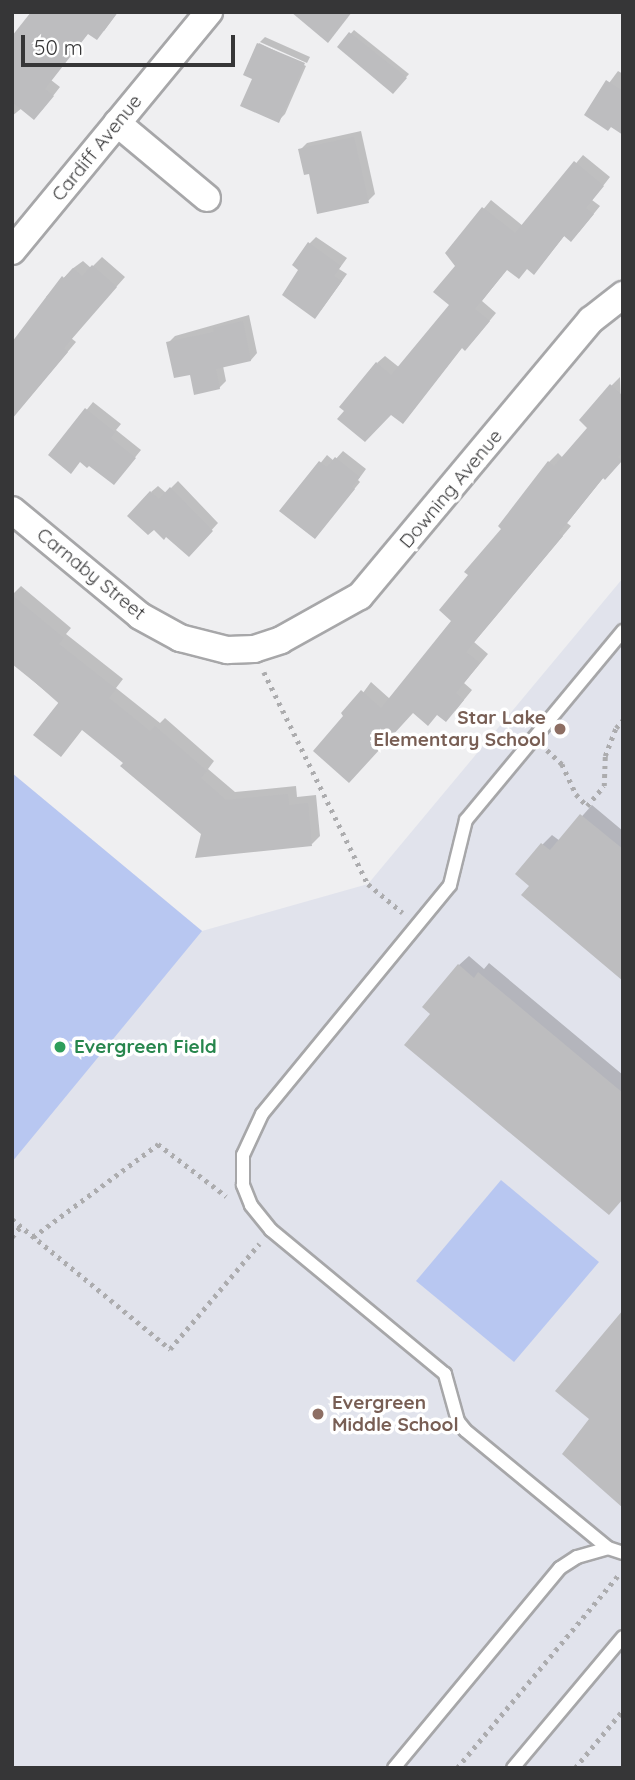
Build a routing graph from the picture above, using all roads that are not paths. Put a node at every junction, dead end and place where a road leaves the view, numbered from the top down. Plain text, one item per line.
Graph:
1 (209, 12) edge
2 (117, 123) junction
3 (207, 198) dead end
4 (12, 251) edge
5 (623, 295) edge
6 (12, 510) edge
7 (623, 631) edge
8 (254, 649) joint
9 (608, 1548) junction
10 (623, 1553) edge
11 (623, 1637) edge
12 (394, 1768) edge
13 (513, 1768) edge

1 - 2 street, Cardiff Avenue
2 - 3 street
2 - 4 street, Cardiff Avenue
5 - 8 street, Downing Avenue
6 - 8 street, Carnaby Street
7 - 9 lane
9 - 10 lane
9 - 12 lane
11 - 13 lane

